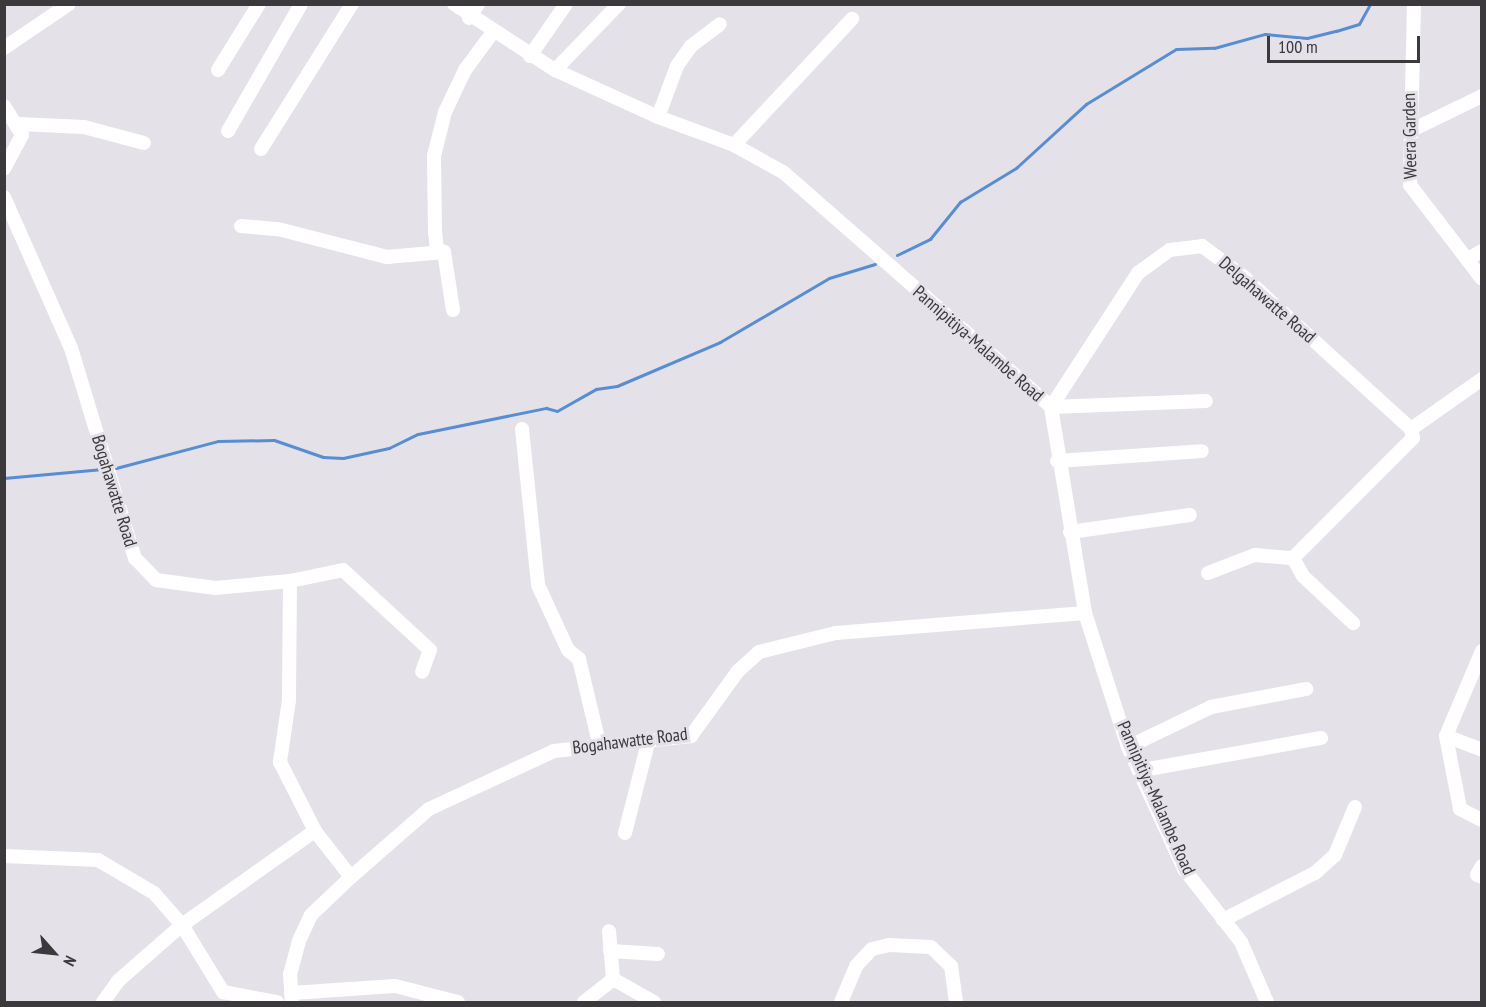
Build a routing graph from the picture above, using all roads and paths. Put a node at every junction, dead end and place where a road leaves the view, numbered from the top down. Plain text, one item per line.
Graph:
1 (69, 4) edge
2 (260, 4) edge
3 (301, 4) edge
4 (352, 4) edge
5 (454, 4) edge
6 (478, 4) edge
7 (566, 4) edge
8 (619, 4) edge
9 (1414, 4) edge
10 (469, 18) junction
11 (852, 19) dead end
12 (720, 24) dead end
13 (493, 32) junction
14 (4, 48) edge
15 (530, 56) junction
16 (218, 70) dead end
17 (555, 70) junction
18 (1482, 96) edge
19 (4, 106) edge
20 (658, 117) junction
21 (18, 124) junction
22 (1410, 130) junction
23 (228, 131) dead end
24 (144, 142) dead end
25 (734, 145) junction
26 (261, 148) dead end
27 (4, 170) edge
28 (4, 197) edge
29 (241, 226) dead end
30 (1482, 250) edge
31 (444, 252) junction
32 (1468, 259) junction
33 (1482, 279) edge
34 (453, 310) dead end
35 (1482, 379) edge
36 (1206, 402) dead end
37 (1051, 407) junction
38 (522, 429) dead end
39 (1411, 429) junction
40 (1202, 451) dead end
41 (1057, 461) junction
42 (1190, 515) dead end
43 (1070, 532) junction
44 (1293, 558) junction
45 (1208, 573) dead end
46 (290, 581) junction
47 (1085, 613) junction
48 (1353, 623) dead end
49 (1482, 651) edge
50 (422, 672) dead end
51 (1306, 689) dead end
52 (1446, 736) junction
53 (1321, 738) dead end
54 (650, 740) junction
55 (598, 743) junction
56 (1128, 747) junction
57 (1482, 750) edge
58 (1143, 770) junction
59 (1355, 807) dead end
60 (1482, 820) edge
61 (315, 831) junction
62 (625, 833) dead end
63 (4, 856) edge
64 (1482, 866) edge
65 (351, 877) junction
66 (1482, 878) edge
67 (1223, 920) junction
68 (182, 925) junction
69 (609, 931) dead end
70 (610, 951) junction
71 (658, 954) dead end
72 (613, 979) junction
73 (292, 998) edge
74 (103, 1002) edge
75 (278, 1002) edge
76 (458, 1002) edge
77 (584, 1002) edge
78 (654, 1002) edge
79 (842, 1002) edge
80 (956, 1002) edge
81 (1267, 1002) edge

1 - 14 street
2 - 16 street
3 - 23 street
4 - 26 street
5 - 10 street, Pannipitiya-Malambe Road
6 - 10 street
7 - 15 street
8 - 17 street
9 - 22 street, Weera Garden
10 - 13 street, Pannipitiya-Malambe Road
11 - 25 street
12 - 20 street
13 - 15 street, Pannipitiya-Malambe Road
13 - 31 street
15 - 17 street, Pannipitiya-Malambe Road
17 - 20 street, Pannipitiya-Malambe Road
18 - 22 street
19 - 21 street
20 - 25 street, Pannipitiya-Malambe Road
21 - 24 street
21 - 27 street
22 - 32 street, Weera Garden
25 - 37 street, Pannipitiya-Malambe Road
28 - 46 street, Bogahawatte Road
29 - 31 street
30 - 32 street
31 - 34 street
32 - 33 street, Weera Garden
35 - 39 street
36 - 37 street
37 - 39 street, Delgahawatte Road
37 - 41 street, Pannipitiya-Malambe Road
38 - 55 street
39 - 44 street
40 - 41 street
41 - 43 street, Pannipitiya-Malambe Road
42 - 43 street
43 - 47 street, Pannipitiya-Malambe Road
44 - 45 street
44 - 48 street
46 - 50 street, Bogahawatte Road
46 - 61 street
47 - 54 street, Bogahawatte Road
47 - 56 street, Pannipitiya-Malambe Road
49 - 52 street
51 - 56 street
52 - 57 street
52 - 60 street
53 - 58 street
54 - 55 street, Bogahawatte Road
54 - 62 street
55 - 65 street, Bogahawatte Road
56 - 58 street, Pannipitiya-Malambe Road
58 - 67 street, Pannipitiya-Malambe Road
59 - 67 street
61 - 65 street
61 - 68 street
63 - 68 street
64 - 66 street
65 - 73 street, Bogahawatte Road
67 - 81 street, Pannipitiya-Malambe Road
68 - 74 street
68 - 75 street
69 - 70 street
70 - 71 street
70 - 72 street
72 - 77 street
72 - 78 street
73 - 76 street
79 - 80 street

